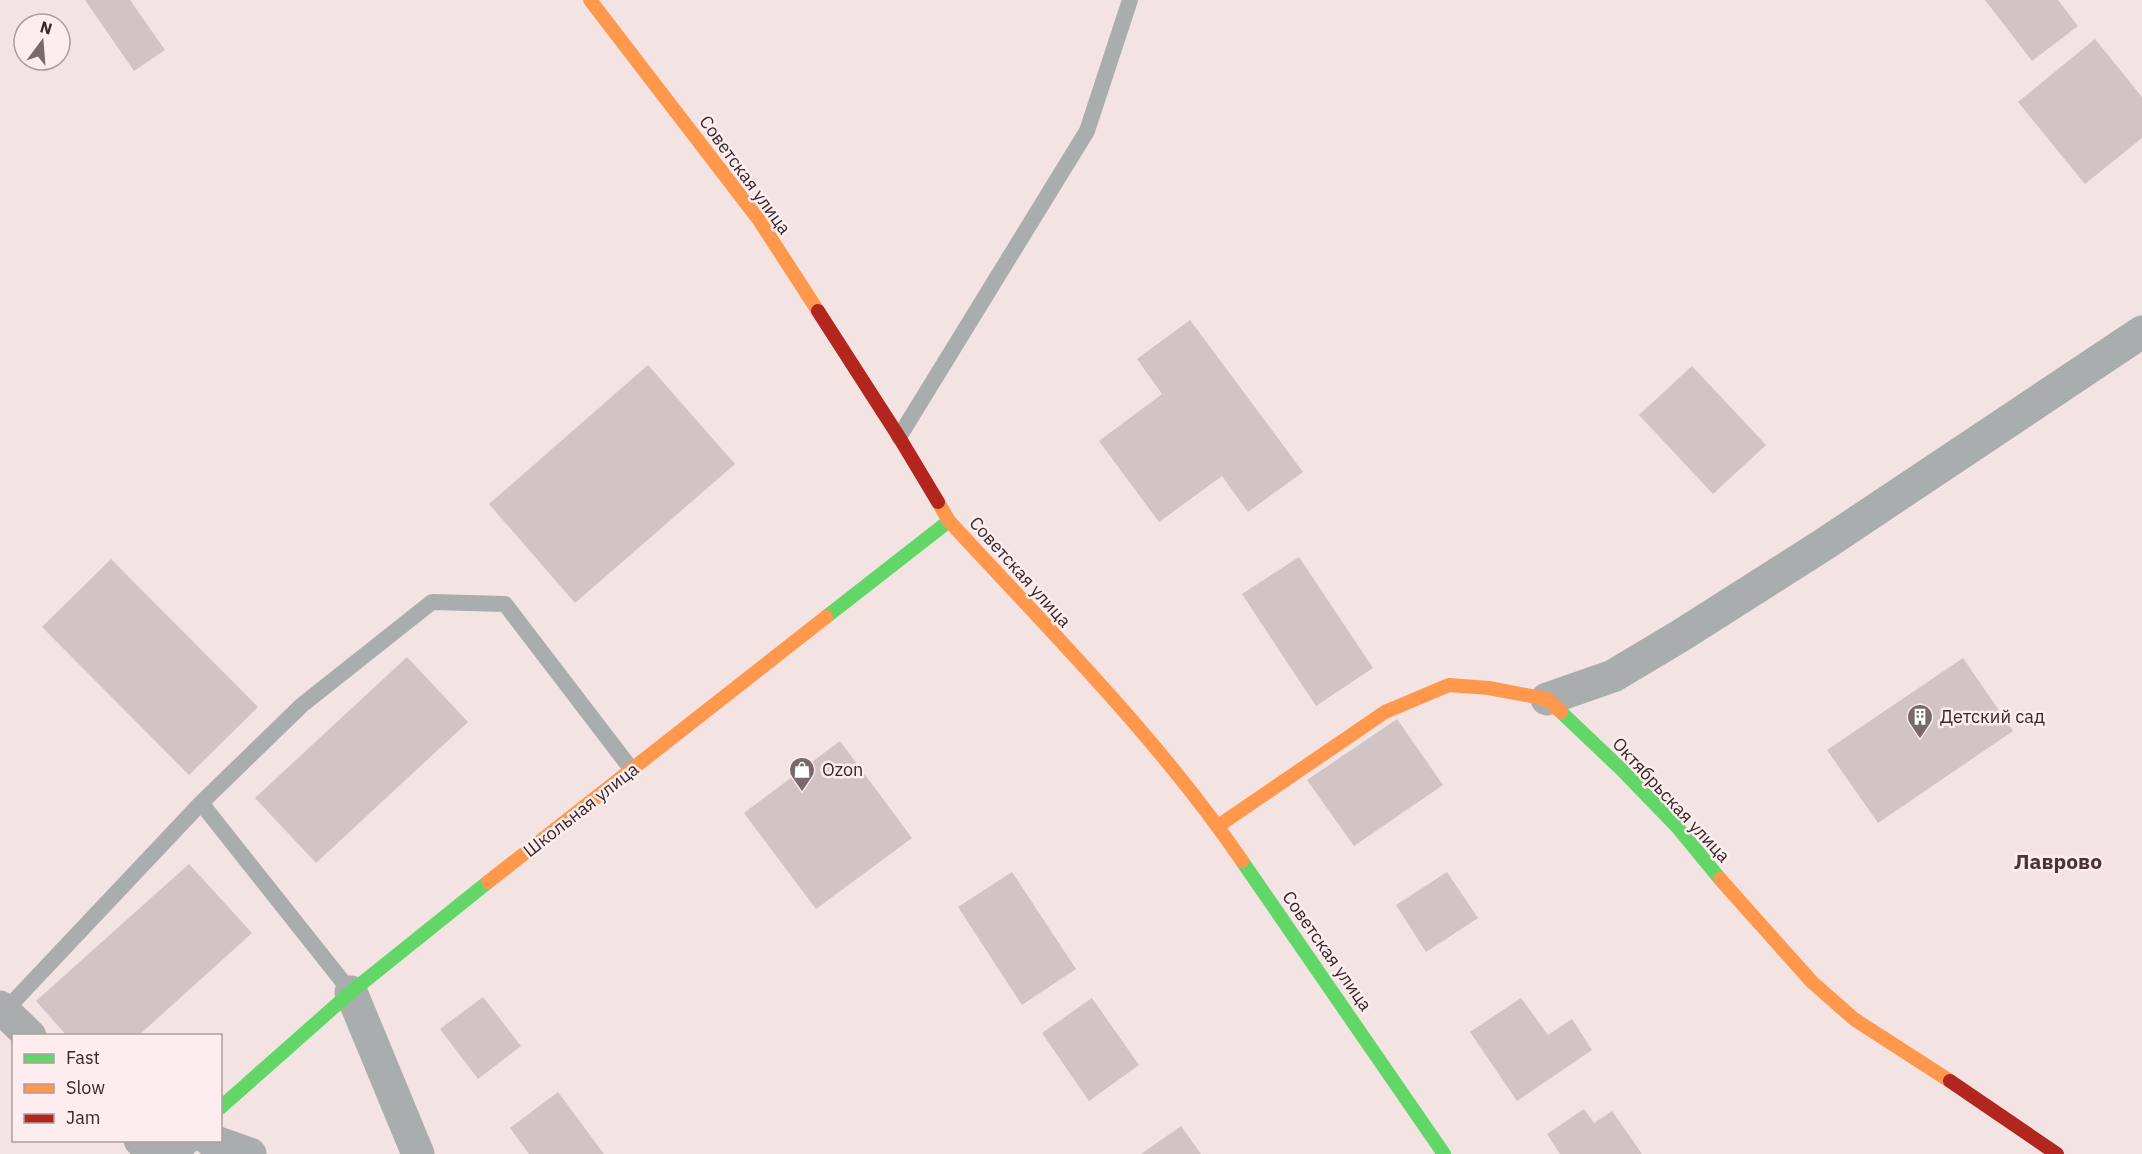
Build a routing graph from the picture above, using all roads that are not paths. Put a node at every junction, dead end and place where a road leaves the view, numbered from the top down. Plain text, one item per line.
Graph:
1 (590, 0) edge
2 (1130, 0) edge
3 (2142, 332) edge
4 (899, 437) junction
5 (949, 521) junction
6 (1547, 699) junction
7 (632, 770) junction
8 (201, 803) junction
9 (1218, 826) junction
10 (351, 992) junction
11 (1, 1011) edge
12 (29, 1034) edge
13 (222, 1106) edge
14 (142, 1142) edge
15 (182, 1142) edge
16 (216, 1142) edge
17 (154, 1154) edge
18 (169, 1154) edge
19 (250, 1154) edge
20 (418, 1154) edge
21 (1444, 1154) edge
22 (2057, 1154) edge

1 - 4 street, Советская улица
2 - 4 lane
3 - 6 street
4 - 5 street, Советская улица
5 - 7 street, Школьная улица
5 - 9 street, Советская улица
6 - 9 street
6 - 22 street, Октябрьская улица
7 - 8 lane
7 - 10 street, Школьная улица
8 - 10 lane
8 - 11 lane
9 - 21 street, Советская улица
10 - 13 street, Школьная улица
10 - 20 street
11 - 12 street
14 - 17 street
15 - 18 street
16 - 19 street

